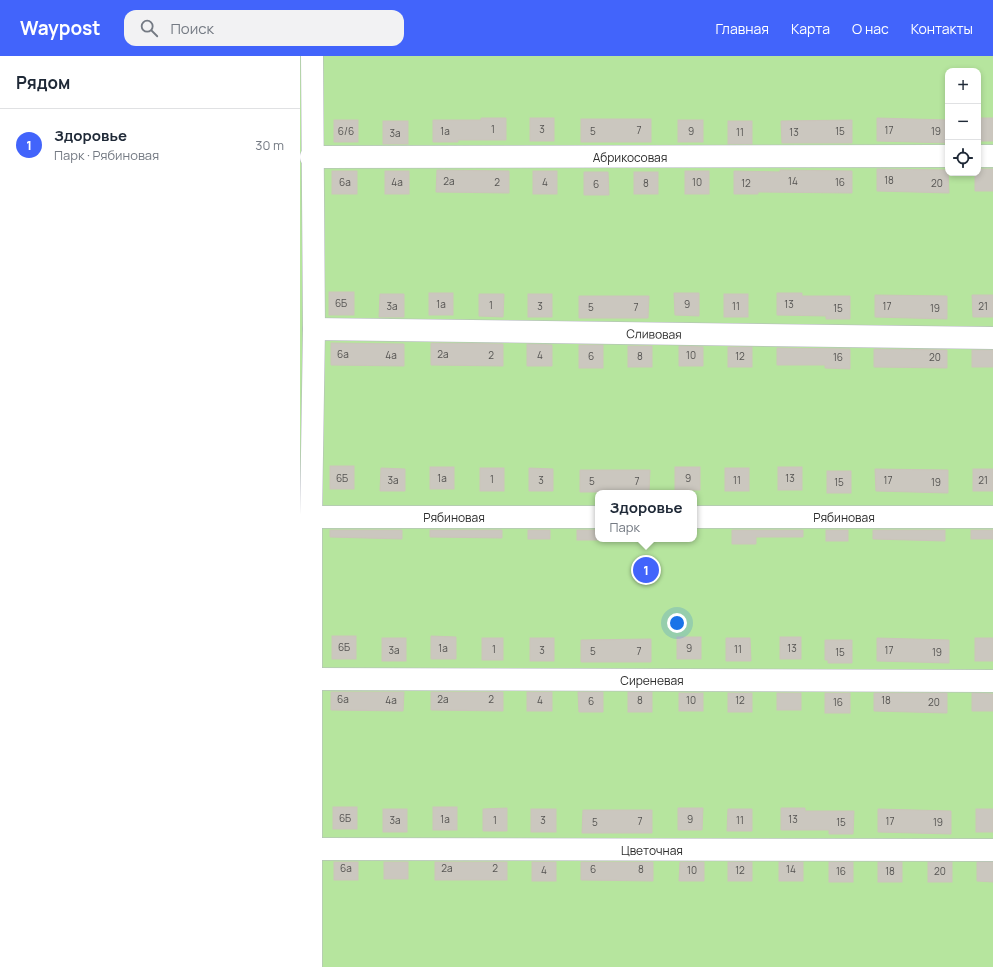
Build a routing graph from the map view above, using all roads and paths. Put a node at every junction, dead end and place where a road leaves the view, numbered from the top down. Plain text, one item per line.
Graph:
1 (312, 56) edge
2 (945, 156) edge
3 (981, 156) edge
4 (993, 156) edge
5 (312, 157) junction
6 (314, 329) junction
7 (993, 338) edge
8 (311, 516) junction
9 (595, 517) edge
10 (697, 517) edge
11 (993, 517) edge
12 (311, 679) junction
13 (993, 681) edge
14 (310, 849) junction
15 (993, 850) edge
16 (311, 967) edge

1 - 5 street
2 - 5 street, Абрикосовая
3 - 4 street
5 - 6 street
6 - 7 street, Сливовая
6 - 8 street
8 - 9 street, Рябиновая
8 - 12 street
10 - 11 street, Рябиновая
12 - 13 street, Сиреневая
12 - 14 street
14 - 15 street, Цветочная
14 - 16 street

